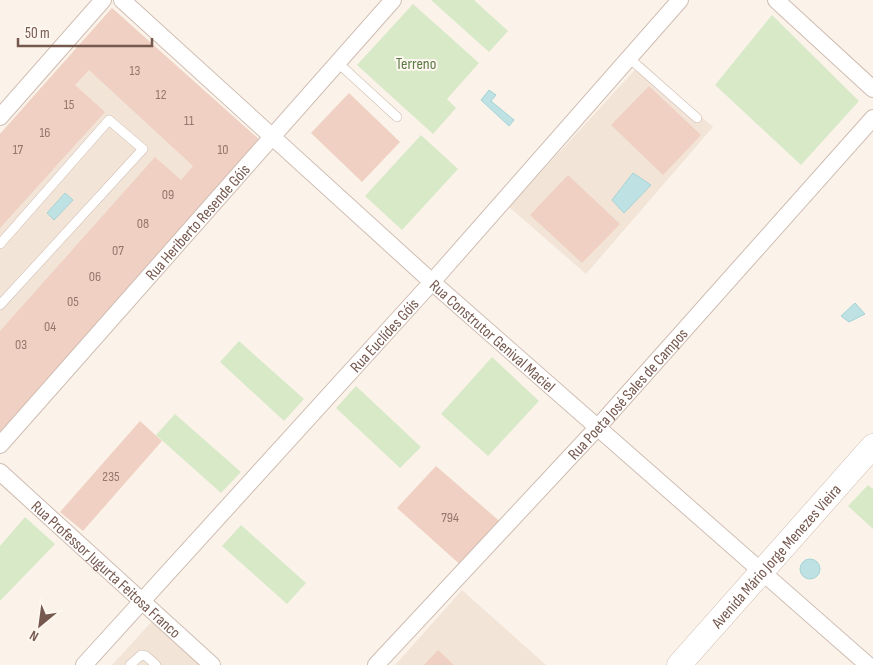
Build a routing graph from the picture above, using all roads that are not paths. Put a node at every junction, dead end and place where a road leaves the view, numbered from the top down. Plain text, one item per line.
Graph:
1 (103, 0) edge
2 (122, 0) edge
3 (393, 0) edge
4 (680, 0) edge
5 (776, 0) edge
6 (629, 58) junction
7 (337, 62) junction
8 (873, 89) edge
9 (0, 117) edge
10 (396, 117) dead end
11 (697, 118) dead end
12 (873, 118) edge
13 (272, 136) junction
14 (0, 244) edge
15 (432, 282) junction
16 (0, 305) edge
17 (597, 428) junction
18 (0, 444) edge
19 (873, 446) edge
20 (0, 472) edge
21 (762, 573) junction
22 (140, 601) junction
23 (206, 663) edge
24 (84, 665) edge
25 (130, 665) edge
26 (156, 665) edge
27 (376, 665) edge
28 (679, 665) edge
29 (868, 665) edge

1 - 9 street
2 - 13 street, Rua Construtor Genival Maciel
3 - 7 street, Rua Heriberto Resende Góis
4 - 6 street, Rua Euclídes Góis
5 - 8 street
6 - 11 lane
6 - 15 street, Rua Euclídes Góis
7 - 10 lane
7 - 13 street, Rua Heriberto Resende Góis
12 - 17 street, Rua Poeta José Sales de Campos
13 - 15 street, Rua Construtor Genival Maciel
13 - 18 street, Rua Heriberto Resende Góis
14 - 16 lane
15 - 17 street, Rua Construtor Genival Maciel
15 - 22 street, Rua Euclídes Góis
17 - 21 street, Rua Construtor Genival Maciel
17 - 27 street, Rua Poeta José Sales de Campos
19 - 21 street, Avenida Mário Jorge Menezes Vieira
20 - 22 street, Rua Professor Jugurta Feitosa Franco
21 - 28 street, Avenida Mário Jorge Menezes Vieira
21 - 29 street, Rua Construtor Genival Maciel
22 - 23 street, Rua Professor Jugurta Feitosa Franco
22 - 24 street, Rua Euclídes Góis
25 - 26 lane

